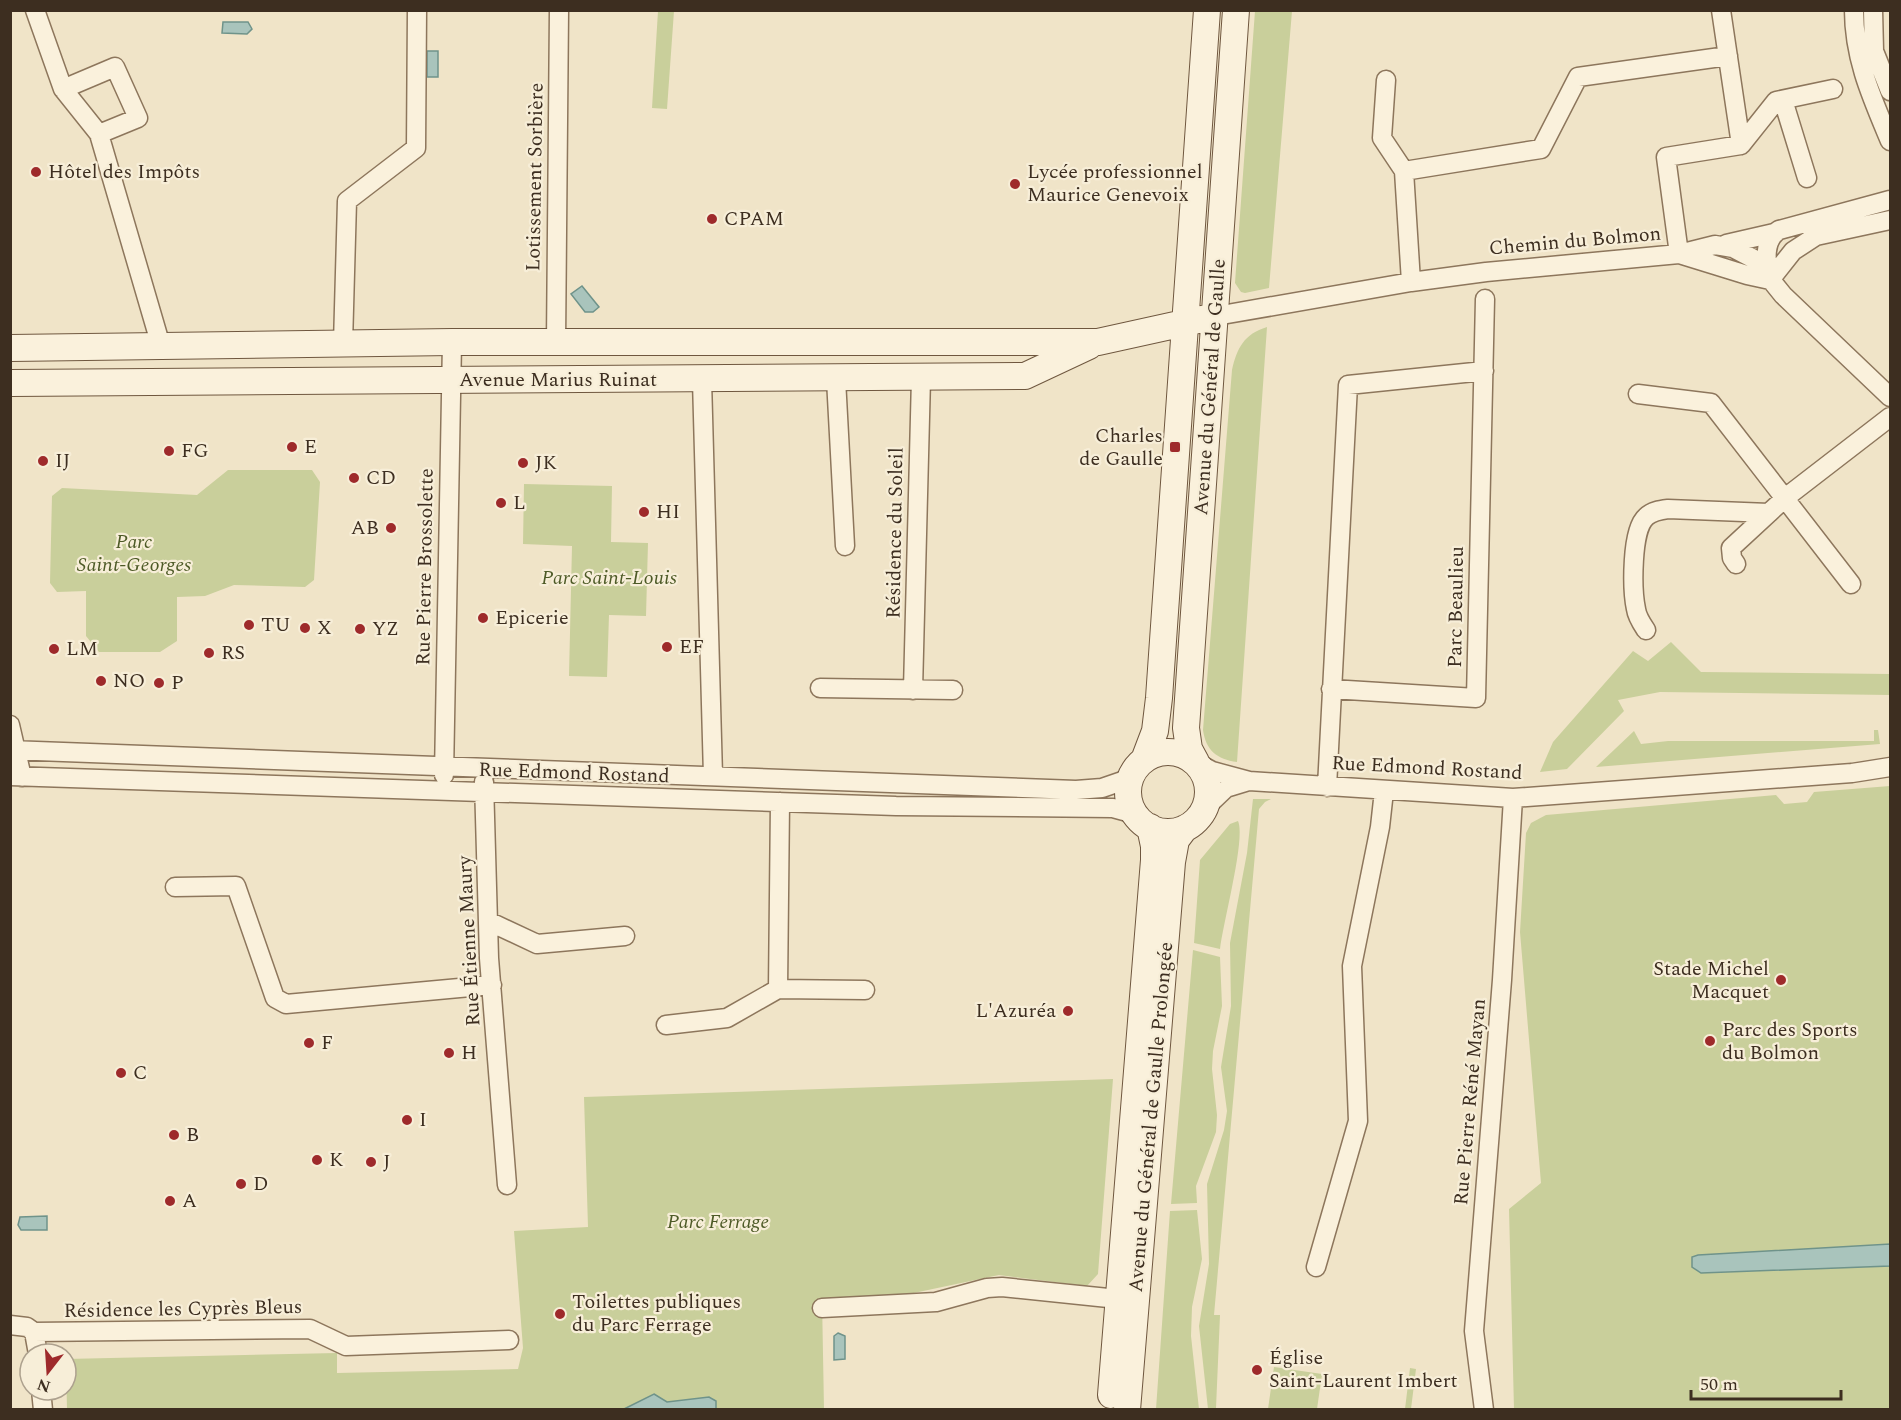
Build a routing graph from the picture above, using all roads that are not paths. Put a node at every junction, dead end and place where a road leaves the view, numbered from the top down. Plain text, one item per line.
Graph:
1 (35, 10) edge
2 (417, 10) edge
3 (559, 10) edge
4 (1207, 10) edge
5 (1236, 10) edge
6 (1721, 10) edge
7 (1854, 10) edge
8 (1873, 10) edge
9 (1728, 56) junction
10 (1386, 80) dead end
11 (63, 88) junction
12 (1833, 88) dead end
13 (1890, 91) edge
14 (1783, 100) junction
15 (99, 134) junction
16 (1890, 141) edge
17 (1741, 145) junction
18 (1404, 171) junction
19 (1807, 178) dead end
20 (1890, 200) edge
21 (1890, 220) edge
22 (1774, 233) junction
23 (1715, 244) junction
24 (1679, 254) junction
25 (1770, 280) junction
26 (1411, 282) junction
27 (1485, 299) dead end
28 (1216, 315) junction
29 (1185, 323) junction
30 (452, 342) junction
31 (1098, 342) junction
32 (556, 343) junction
33 (343, 344) junction
34 (162, 346) junction
35 (10, 348) edge
36 (1484, 371) junction
37 (921, 378) junction
38 (836, 379) junction
39 (451, 380) junction
40 (702, 380) junction
41 (10, 383) edge
42 (1638, 394) dead end
43 (1890, 397) edge
44 (1890, 417) edge
45 (1785, 498) junction
46 (1769, 513) junction
47 (845, 546) dead end
48 (1736, 564) dead end
49 (1851, 584) dead end
50 (1646, 630) dead end
51 (820, 688) dead end
52 (1331, 689) junction
53 (913, 690) junction
54 (953, 690) dead end
55 (10, 725) edge
56 (13, 749) edge
57 (1196, 762) junction
58 (444, 765) junction
59 (1890, 766) edge
60 (484, 767) junction
61 (1137, 769) junction
62 (713, 776) junction
63 (16, 777) edge
64 (1249, 781) junction
65 (1328, 787) junction
66 (1384, 791) junction
67 (444, 792) junction
68 (484, 793) junction
69 (1513, 798) junction
70 (780, 802) junction
71 (1204, 810) junction
72 (1143, 821) junction
73 (1185, 828) junction
74 (175, 887) dead end
75 (488, 921) junction
76 (625, 936) dead end
77 (492, 985) junction
78 (778, 989) junction
79 (865, 990) dead end
80 (666, 1025) dead end
81 (507, 1185) dead end
82 (1316, 1267) dead end
83 (1118, 1299) junction
84 (822, 1308) dead end
85 (10, 1326) edge
86 (34, 1332) junction
87 (509, 1340) dead end
88 (36, 1342) edge
89 (1110, 1410) edge
90 (1127, 1410) edge
91 (1484, 1410) edge

1 - 11 street
2 - 33 street
3 - 32 street, Lotissement Sorbière
4 - 29 street, Avenue du Général de Gaulle
5 - 28 street, Avenue du Général de Gaulle
6 - 9 street
7 - 16 street
8 - 13 street
9 - 17 street
9 - 18 street
10 - 18 street
11 - 15 street
11 - 15 street
12 - 14 street
14 - 17 street
14 - 19 street
15 - 34 street
17 - 24 street
18 - 26 street
20 - 22 street
21 - 25 street
22 - 23 street
22 - 25 street
23 - 24 street
23 - 25 street
24 - 25 street, Chemin du Bolmon
24 - 26 street, Chemin du Bolmon
25 - 43 street
26 - 28 street, Chemin du Bolmon
27 - 36 street, Parc Beaulieu
28 - 29 street, Avenue Marius Ruinat
28 - 57 street, Avenue du Général de Gaulle
29 - 31 street, Avenue Marius Ruinat
29 - 61 street, Avenue du Général de Gaulle
30 - 32 street, Avenue Marius Ruinat
30 - 33 street, Avenue Marius Ruinat
30 - 39 street, Rue Pierre Brossolette
31 - 32 street, Avenue Marius Ruinat
31 - 37 street, Avenue Marius Ruinat
33 - 34 street, Avenue Marius Ruinat
34 - 35 street, Avenue Marius Ruinat
36 - 52 street
36 - 52 street, Parc Beaulieu
37 - 38 street, Avenue Marius Ruinat
37 - 53 street, Résidence du Soleil
38 - 40 street, Avenue Marius Ruinat
38 - 47 street
39 - 40 street, Avenue Marius Ruinat
39 - 41 street, Avenue Marius Ruinat
39 - 58 street, Rue Pierre Brossolette
40 - 62 street
42 - 45 street
44 - 45 street
45 - 46 street
45 - 49 street
46 - 48 street
46 - 50 street
51 - 53 street
52 - 65 street
53 - 54 street
55 - 56 street
56 - 58 street, Rue Edmond Rostand
56 - 63 street
57 - 61 street
57 - 64 street, Rue Edmond Rostand
57 - 71 street
58 - 60 street, Rue Edmond Rostand
58 - 67 street, Rue Pierre Brossolette
59 - 69 street, Rue Edmond Rostand
60 - 62 street, Rue Edmond Rostand
60 - 68 street, Rue Étienne Maury
61 - 62 street, Rue Edmond Rostand
61 - 72 street
63 - 67 street, Rue Edmond Rostand
64 - 65 street, Rue Edmond Rostand
64 - 71 street, Rue Edmond Rostand
65 - 66 street, Rue Edmond Rostand
66 - 69 street, Rue Edmond Rostand
66 - 82 street
67 - 68 street, Rue Edmond Rostand
68 - 70 street, Rue Edmond Rostand
68 - 75 street, Rue Étienne Maury
69 - 91 street, Rue Pierre Réné Mayan
70 - 72 street, Rue Edmond Rostand
70 - 78 street
71 - 73 street
72 - 73 street
72 - 83 street, Avenue du Général de Gaulle Prolongée
73 - 90 street, Avenue du Général de Gaulle Prolongée
74 - 77 street
75 - 76 street
75 - 77 street, Rue Étienne Maury
77 - 81 street, Rue Étienne Maury
78 - 79 street
78 - 80 street
83 - 84 street
83 - 89 street, Avenue du Général de Gaulle Prolongée
85 - 86 street, Résidence les Cyprès Bleus
86 - 87 street, Résidence les Cyprès Bleus
86 - 88 street

